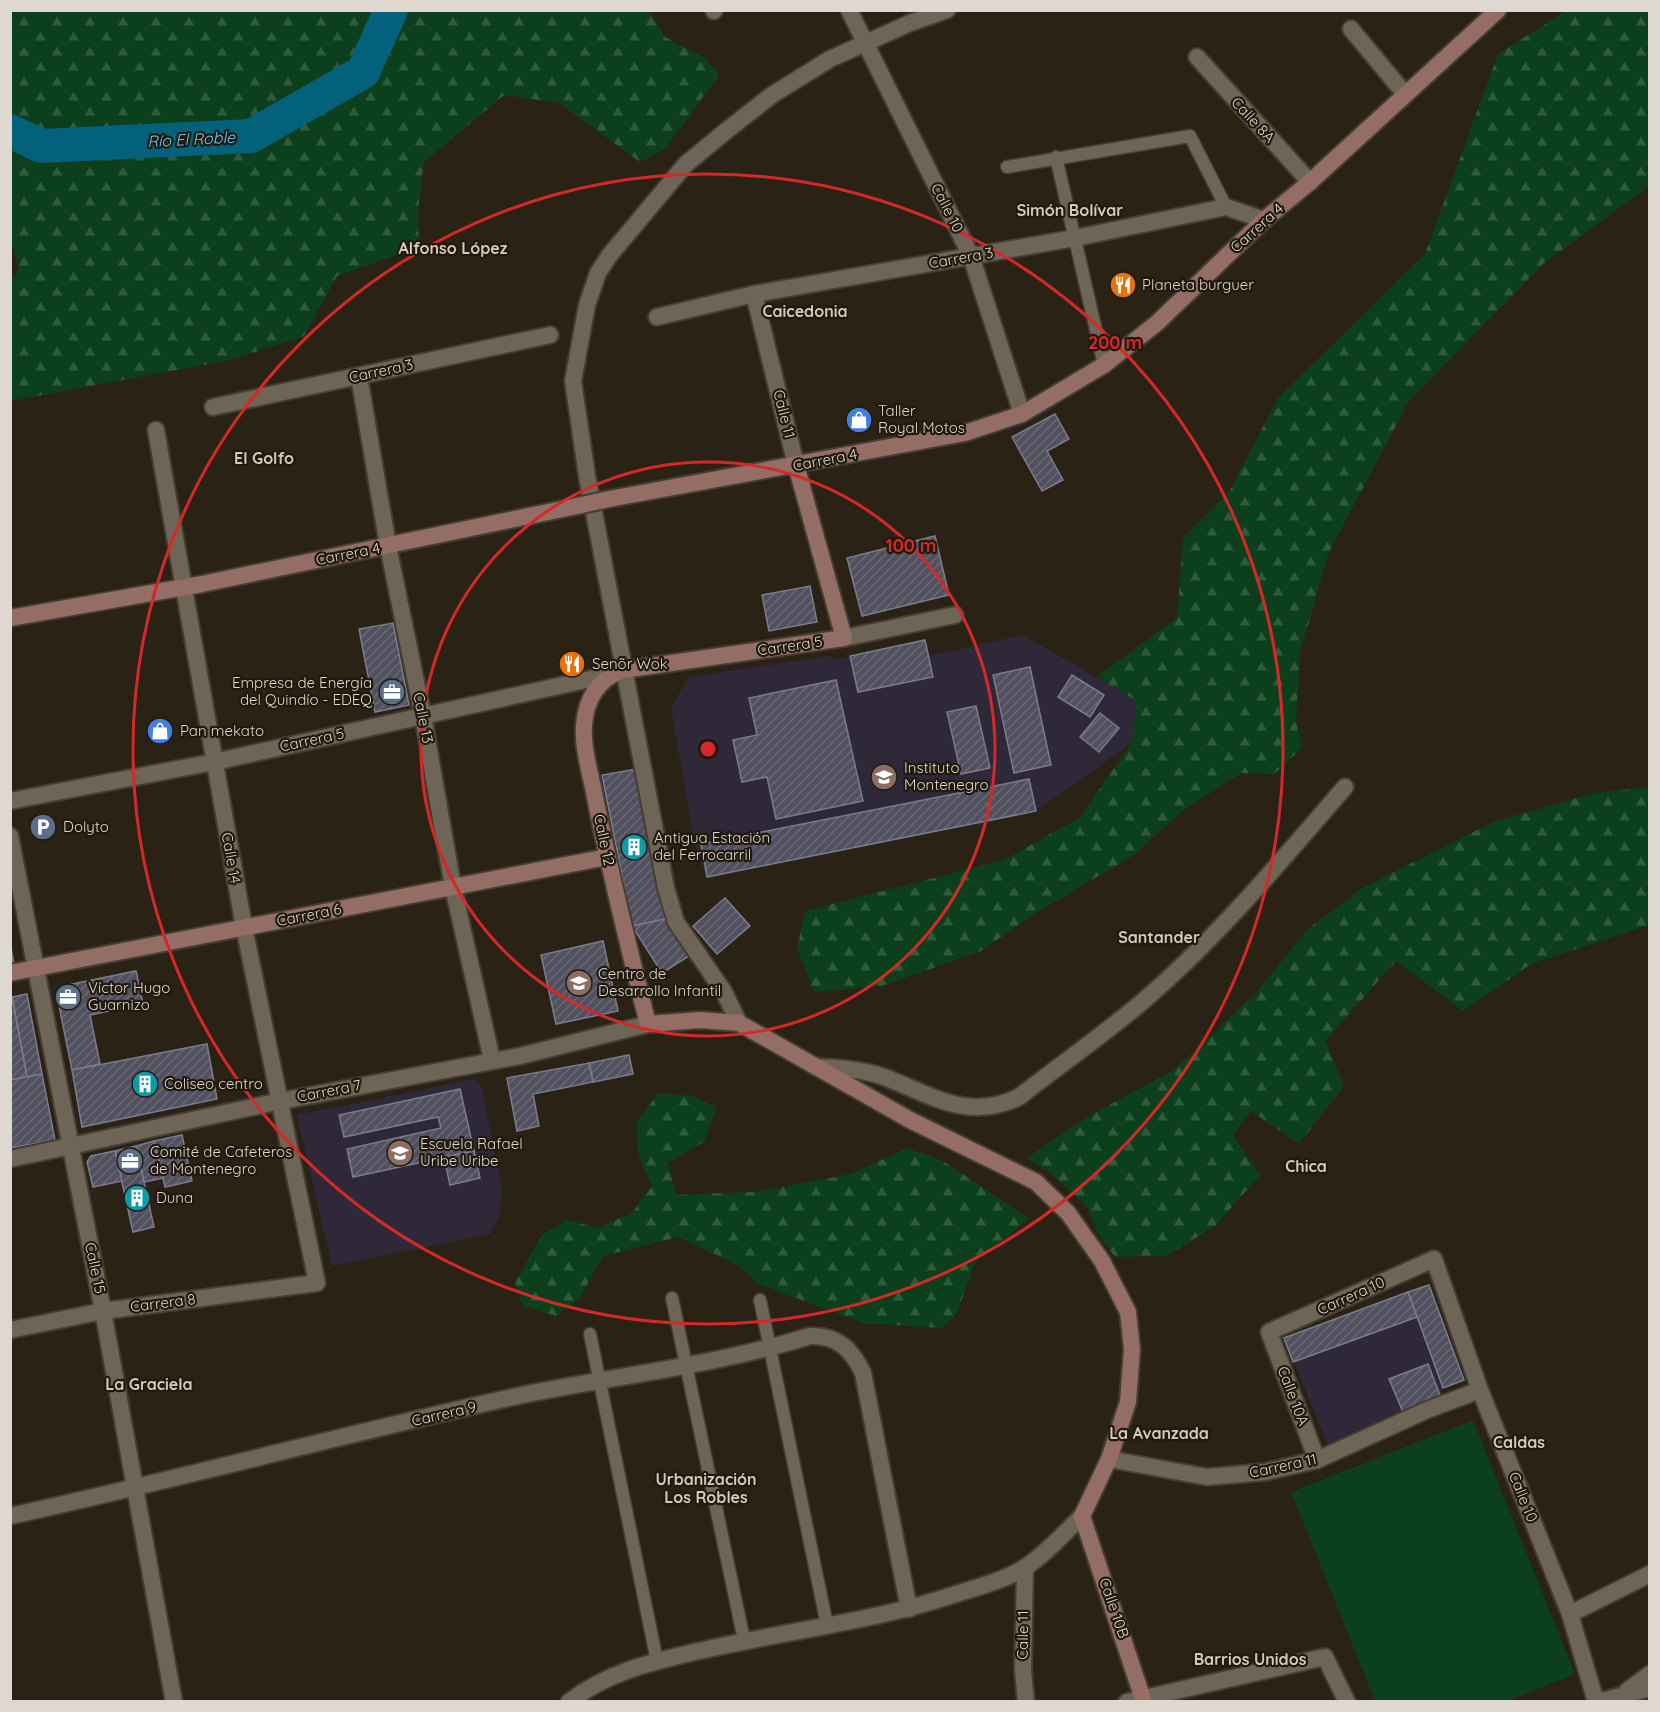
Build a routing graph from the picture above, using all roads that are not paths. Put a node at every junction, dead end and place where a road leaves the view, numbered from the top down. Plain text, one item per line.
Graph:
1 (849, 10) edge
2 (947, 10) edge
3 (1498, 10) edge
4 (1351, 29) dead end
5 (864, 42) junction
6 (1197, 57) dead end
7 (1405, 94) junction
8 (1056, 157) junction
9 (1008, 166) dead end
10 (1310, 182) junction
11 (1226, 207) junction
12 (1264, 220) junction
13 (1075, 238) junction
14 (971, 256) junction
15 (754, 294) junction
16 (657, 317) dead end
17 (550, 335) dead end
18 (1104, 364) junction
19 (359, 376) junction
20 (213, 407) dead end
21 (1022, 414) junction
22 (156, 430) dead end
23 (796, 465) junction
24 (388, 546) junction
25 (183, 587) junction
26 (954, 615) dead end
27 (10, 618) edge
28 (844, 638) junction
29 (618, 672) junction
30 (423, 716) junction
31 (214, 762) junction
32 (1345, 787) dead end
33 (10, 801) edge
34 (10, 836) edge
35 (607, 857) junction
36 (453, 887) junction
37 (244, 927) junction
38 (36, 968) junction
39 (10, 972) edge
40 (740, 1023) junction
41 (648, 1024) junction
42 (492, 1060) junction
43 (816, 1067) junction
44 (281, 1101) junction
45 (69, 1147) junction
46 (10, 1159) edge
47 (1434, 1259) joint
48 (317, 1283) joint
49 (672, 1298) dead end
50 (760, 1299) dead end
51 (103, 1311) junction
52 (10, 1330) edge
53 (1269, 1332) joint
54 (590, 1334) dead end
55 (768, 1347) junction
56 (686, 1365) junction
57 (598, 1380) junction
58 (1480, 1390) junction
59 (1109, 1459) junction
60 (1317, 1460) junction
61 (135, 1490) junction
62 (10, 1516) edge
63 (1082, 1516) junction
64 (1025, 1568) junction
65 (1650, 1574) edge
66 (909, 1609) junction
67 (1569, 1614) junction
68 (827, 1625) junction
69 (744, 1640) junction
70 (657, 1661) junction
71 (1650, 1674) edge
72 (1650, 1688) edge
73 (1619, 1697) junction
74 (1138, 1700) edge
75 (174, 1701) edge
76 (569, 1701) edge
77 (1026, 1701) edge
78 (1347, 1701) edge
79 (1597, 1701) edge

1 - 5 street, Calle 10
2 - 5 street
3 - 7 main road, Carrera 4
4 - 7 street
5 - 14 street, Calle 10
5 - 29 street
6 - 10 street, Calle 8A
7 - 10 main road, Carrera 4
8 - 9 lane
8 - 11 lane
8 - 13 lane
10 - 12 main road, Carrera 4
11 - 12 street
11 - 13 street, Carrera 3
12 - 18 main road, Carrera 4
13 - 14 street, Carrera 3
13 - 18 lane
14 - 15 street, Carrera 3
14 - 21 street, Calle 10
15 - 16 street, Carrera 3
15 - 23 street, Calle 11
17 - 19 street, Carrera 3
18 - 21 main road, Carrera 4
19 - 20 street, Carrera 3
19 - 24 street, Calle 13
21 - 23 main road, Carrera 4
22 - 25 street, Calle 14
23 - 24 main road, Carrera 4, bridge
23 - 28 main road, Calle 11
24 - 25 main road, Carrera 4
24 - 30 street, Calle 13
25 - 27 main road, Carrera 4
25 - 31 street, Calle 14
26 - 28 street, Carrera 5
28 - 29 main road, Carrera 5
29 - 30 street, Carrera 5
29 - 35 main road, Calle 12
29 - 40 street
30 - 31 street, Carrera 5
30 - 36 street, Calle 13
31 - 33 street, Carrera 5
31 - 37 street, Calle 14
32 - 43 street
34 - 38 street, Calle 15
35 - 36 main road, Carrera 6
35 - 41 main road, Calle 12
36 - 37 main road, Carrera 6
36 - 42 street, Calle 13
37 - 38 main road, Carrera 6
37 - 44 street, Calle 14
38 - 39 main road, Carrera 6
38 - 45 street, Calle 15
40 - 41 main road
40 - 43 main road
41 - 42 street, Carrera 7
42 - 44 street, Carrera 7
43 - 59 main road
44 - 45 street, Carrera 7
44 - 48 street, Calle 14
45 - 46 street, Carrera 7
45 - 51 street, Calle 15
47 - 53 street, Carrera 10
47 - 58 street, Calle 10
48 - 51 street, Carrera 8
49 - 56 lane
50 - 55 lane
51 - 52 street, Carrera 8
51 - 61 street, Calle 15
53 - 60 street, Calle 10A
54 - 57 lane
55 - 56 street, Carrera 9
55 - 66 street, Carrera 9
55 - 68 lane
56 - 57 street, Carrera 9
56 - 69 lane
57 - 61 street, Carrera 9
57 - 70 lane
58 - 60 street, Carrera 11
58 - 67 street, Calle 10
59 - 60 street, Carrera 11
59 - 63 main road
61 - 62 street, Carrera 9
61 - 75 street, Calle 15
63 - 64 street
63 - 74 main road, Calle 10B
64 - 66 street
64 - 77 street, Calle 11
65 - 67 street
66 - 68 street
67 - 79 street, Calle 10
68 - 69 street
69 - 70 street
70 - 76 street
71 - 73 street
72 - 73 street
73 - 79 street
74 - 78 street

